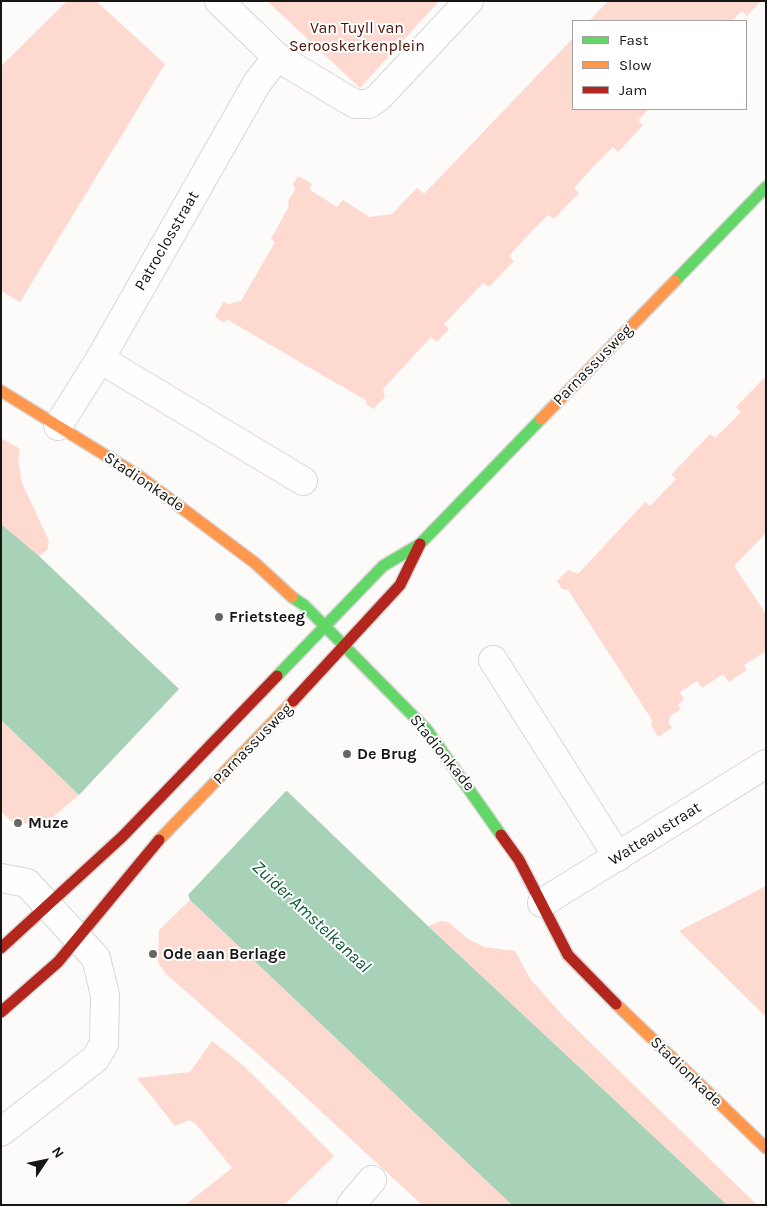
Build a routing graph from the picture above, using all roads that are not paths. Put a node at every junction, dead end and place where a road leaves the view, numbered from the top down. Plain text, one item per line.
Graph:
1 (219, 1) edge
2 (469, 1) edge
3 (278, 57) junction
4 (766, 187) edge
5 (100, 359) junction
6 (1, 390) edge
7 (58, 426) junction
8 (303, 481) dead end
9 (420, 544) junction
10 (323, 626) junction
11 (343, 647) junction
12 (493, 660) dead end
13 (766, 764) edge
14 (618, 857) junction
15 (14, 881) edge
16 (542, 903) junction
17 (48, 906) junction
18 (77, 938) junction
19 (1, 948) edge
20 (1, 1012) edge
21 (1, 1132) edge
22 (766, 1148) edge
23 (372, 1180) dead end
24 (351, 1205) edge

1 - 3 street
2 - 3 street
3 - 5 street, Patroclosstraat
4 - 9 main road, Parnassusweg
5 - 7 street, Patroclosstraat
5 - 8 street
6 - 7 main road, Stadionkade
7 - 10 main road, Stadionkade
9 - 10 main road, Parnassusweg
9 - 11 main road, Parnassusweg
10 - 11 main road, Stadionkade
10 - 17 main road, Parnassusweg
11 - 16 main road, Stadionkade
11 - 18 main road, Parnassusweg
12 - 14 street
13 - 14 street, Watteaustraat
14 - 16 street, Watteaustraat
15 - 17 street
16 - 22 main road, Stadionkade
17 - 18 street
17 - 19 main road, Parnassusweg
18 - 20 main road, Parnassusweg
18 - 21 street
23 - 24 street

